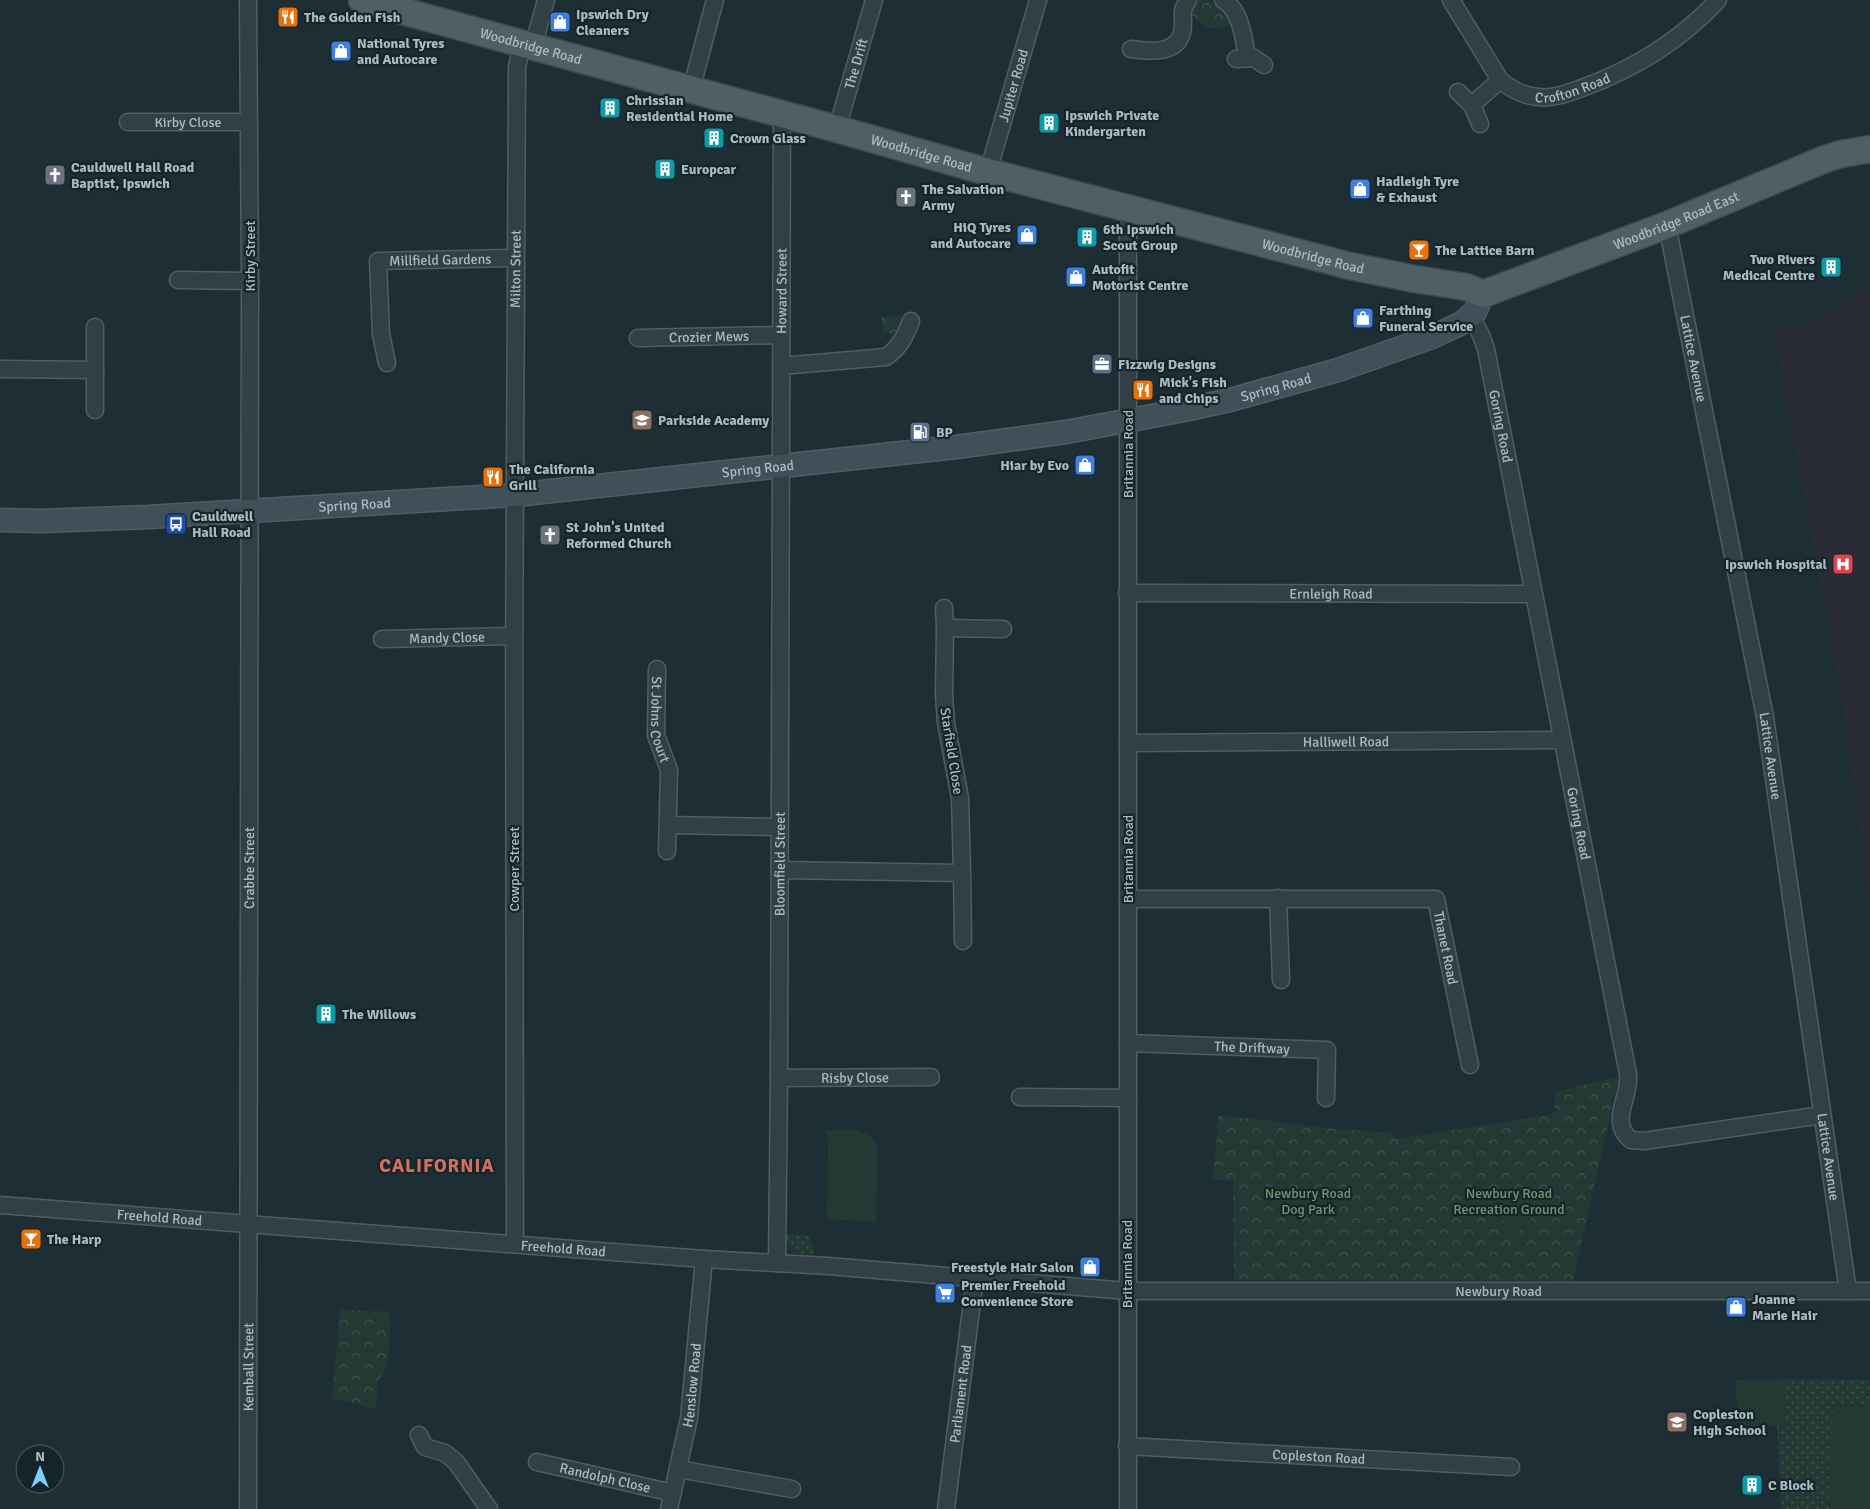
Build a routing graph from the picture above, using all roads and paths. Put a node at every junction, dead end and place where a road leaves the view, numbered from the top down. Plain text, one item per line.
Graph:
1 (248, 0) edge
2 (546, 0) edge
3 (715, 0) edge
4 (874, 0) edge
5 (1038, 0) edge
6 (1188, 0) edge
7 (1223, 0) edge
8 (1451, 0) edge
9 (1718, 0) edge
10 (376, 2) edge
11 (527, 45) junction
12 (1131, 48) dead end
13 (1264, 65) dead end
14 (1500, 80) junction
15 (691, 90) junction
16 (1458, 92) dead end
17 (1472, 105) junction
18 (782, 115) junction
19 (128, 122) dead end
20 (248, 122) junction
21 (1480, 124) dead end
22 (837, 129) junction
23 (1870, 150) edge
24 (988, 172) junction
25 (1133, 210) junction
26 (1667, 225) junction
27 (514, 258) junction
28 (178, 280) dead end
29 (250, 281) junction
30 (1483, 294) junction
31 (1471, 317) junction
32 (911, 321) dead end
33 (95, 327) dead end
34 (781, 335) junction
35 (638, 338) dead end
36 (388, 363) dead end
37 (781, 366) junction
38 (0, 369) edge
39 (95, 370) junction
40 (95, 410) dead end
41 (1128, 421) junction
42 (781, 466) junction
43 (515, 494) junction
44 (249, 512) junction
45 (0, 520) edge
46 (1127, 593) junction
47 (1534, 594) junction
48 (944, 608) dead end
49 (944, 628) junction
50 (1003, 629) dead end
51 (513, 636) junction
52 (382, 639) dead end
53 (657, 669) dead end
54 (1562, 740) junction
55 (1128, 743) junction
56 (668, 825) junction
57 (779, 826) junction
58 (667, 851) dead end
59 (780, 870) junction
60 (962, 873) junction
61 (1278, 898) junction
62 (1128, 899) junction
63 (963, 941) dead end
64 (1281, 980) dead end
65 (1128, 1043) junction
66 (1470, 1065) dead end
67 (930, 1077) dead end
68 (779, 1078) junction
69 (1020, 1097) dead end
70 (1128, 1098) junction
71 (1326, 1098) dead end
72 (1822, 1116) junction
73 (0, 1205) edge
74 (248, 1223) junction
75 (515, 1244) junction
76 (704, 1259) junction
77 (777, 1264) junction
78 (975, 1278) junction
79 (1127, 1290) junction
80 (1848, 1291) junction
81 (1870, 1291) edge
82 (419, 1435) dead end
83 (1127, 1446) junction
84 (431, 1449) junction
85 (416, 1458) dead end
86 (536, 1462) dead end
87 (1511, 1468) dead end
88 (678, 1469) junction
89 (792, 1489) dead end
90 (671, 1501) edge
91 (248, 1509) edge
92 (489, 1509) edge
93 (946, 1509) edge
94 (1128, 1509) edge

1 - 20 street, Kirby Street
2 - 11 street, Milton Street
3 - 15 street
4 - 22 street, The Drift
5 - 24 street, Jupiter Road
6 - 12 street
7 - 13 street
8 - 14 street, Crofton Road
9 - 14 street, Crofton Road
10 - 11 main road, Woodbridge Road
11 - 15 main road, Woodbridge Road
11 - 27 street, Milton Street
14 - 17 street
15 - 18 main road, Woodbridge Road
16 - 17 street
17 - 21 street
18 - 22 main road, Woodbridge Road
18 - 34 street, Howard Street
19 - 20 street, Kirby Close
20 - 29 street, Kirby Street
22 - 24 main road, Woodbridge Road
23 - 26 main road, Woodbridge Road East
24 - 25 main road, Woodbridge Road
25 - 30 main road, Woodbridge Road
25 - 41 street, Britannia Road
26 - 30 main road, Woodbridge Road East
26 - 72 street, Lattice Avenue
27 - 36 street, Millfield Gardens
27 - 43 street, Milton Street
28 - 29 street
29 - 44 street, Kirby Street
30 - 31 street
31 - 41 street, Spring Road
31 - 47 street, Goring Road
32 - 37 street
33 - 39 street
34 - 35 street, Crozier Mews
34 - 37 street, Howard Street
37 - 42 street, Howard Street
38 - 39 street
39 - 40 street
41 - 42 street, Spring Road
41 - 46 street, Britannia Road
42 - 43 street, Spring Road
42 - 57 street, Bloomfield Street
43 - 44 street, Spring Road
43 - 51 street, Cowper Street
44 - 45 street, Spring Road
44 - 74 street, Crabbe Street
46 - 47 street, Ernleigh Road
46 - 55 street, Britannia Road
47 - 54 street, Goring Road
48 - 49 street, Starfield Close
49 - 50 street
49 - 60 street, Starfield Close
51 - 52 street, Mandy Close
51 - 75 street, Cowper Street
53 - 56 street, St Johns Court
54 - 55 street, Halliwell Road
54 - 72 street, Goring Road
55 - 62 street, Britannia Road
56 - 57 street
56 - 58 street
57 - 59 street, Bloomfield Street
59 - 60 street
59 - 68 street, Bloomfield Street
60 - 63 street, Starfield Close
61 - 62 street, Thanet Road
61 - 64 street
61 - 66 street, Thanet Road
62 - 65 street, Britannia Road
65 - 70 street, Britannia Road
65 - 71 street, The Driftway
67 - 68 street, Risby Close
68 - 77 street, Bloomfield Street
69 - 70 street
70 - 79 street, Britannia Road
72 - 80 street, Lattice Avenue
73 - 74 street, Freehold Road
74 - 75 street, Freehold Road
74 - 91 street, Kemball Street
75 - 76 street, Freehold Road
76 - 77 street, Freehold Road
76 - 88 street, Henslow Road
77 - 78 street, Freehold Road
78 - 79 street, Freehold Road
78 - 93 street, Parliament Road
79 - 80 street, Newbury Road
79 - 83 street, Britannia Road
80 - 81 street, Newbury Road
82 - 84 street
83 - 87 street, Copleston Road
83 - 94 street, Britannia Road
84 - 85 street
84 - 92 street
86 - 90 street, Randolph Close
88 - 89 street
88 - 90 street, Henslow Road

